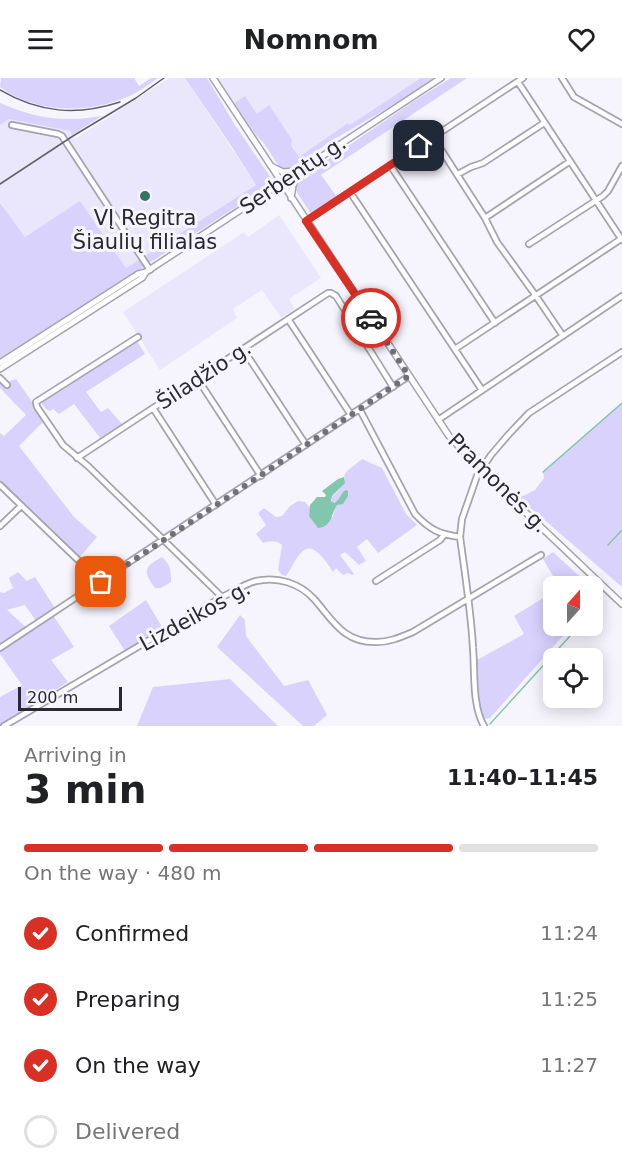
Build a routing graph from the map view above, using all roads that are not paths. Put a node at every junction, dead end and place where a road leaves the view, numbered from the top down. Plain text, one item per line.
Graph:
1 (213, 78) edge
2 (441, 78) edge
3 (523, 78) edge
4 (561, 78) edge
5 (518, 82) junction
6 (544, 123) junction
7 (622, 124) edge
8 (12, 125) dead end
9 (433, 137) junction
10 (569, 162) junction
11 (270, 165) junction
12 (390, 165) junction
13 (622, 166) edge
14 (300, 170) junction
15 (458, 174) junction
16 (281, 183) junction
17 (350, 192) junction
18 (291, 198) junction
19 (595, 201) junction
20 (485, 218) junction
21 (306, 221) junction
22 (622, 240) edge
23 (529, 244) dead end
24 (148, 271) junction
25 (536, 296) junction
26 (622, 296) edge
27 (288, 319) junction
28 (495, 323) junction
29 (563, 336) junction
30 (138, 337) dead end
31 (243, 349) junction
32 (455, 349) junction
33 (622, 352) edge
34 (0, 363) edge
35 (0, 369) edge
36 (409, 376) junction
37 (0, 378) edge
38 (197, 378) junction
39 (7, 385) dead end
40 (393, 387) junction
41 (482, 390) junction
42 (153, 408) junction
43 (360, 410) junction
44 (351, 415) junction
45 (438, 420) junction
46 (306, 445) junction
47 (77, 458) junction
48 (480, 470) junction
49 (261, 476) junction
50 (0, 485) edge
51 (216, 505) junction
52 (21, 506) junction
53 (0, 526) edge
54 (444, 535) junction
55 (460, 537) junction
56 (163, 540) junction
57 (541, 555) dead end
58 (376, 581) dead end
59 (101, 582) junction
60 (222, 597) junction
61 (468, 599) junction
62 (622, 604) edge
63 (0, 648) edge
64 (4, 726) edge
65 (484, 726) edge

1 - 11 main road, Pramonės g.
2 - 14 main road, Serbentų g.
3 - 5 street
4 - 7 street
5 - 6 street
5 - 9 street
6 - 10 street
6 - 15 street
8 - 24 street
9 - 12 street
9 - 15 street
10 - 19 street
10 - 20 street
11 - 14 main road
11 - 16 main road, Pramonės g.
12 - 17 street
12 - 28 street
13 - 19 street
14 - 16 main road, Serbentų g.
14 - 18 main road
15 - 20 street
16 - 18 main road, Pramonės g.
16 - 24 main road, Serbentų g.
17 - 21 street
17 - 32 street
18 - 21 main road, Pramonės g.
19 - 22 street
19 - 23 street
20 - 25 street
21 - 36 main road, Pramonės g.
22 - 25 street
24 - 34 main road, Serbentų g.
24 - 35 main road, Serbentų g.
25 - 28 street
25 - 29 street
26 - 29 street
27 - 31 street, Šiladžio g.
27 - 40 street, Šiladžio g.
27 - 44 street
28 - 32 street
29 - 41 street
30 - 47 street
31 - 38 street, Šiladžio g.
31 - 46 street
32 - 41 street
33 - 48 street
36 - 40 street
36 - 45 main road, Pramonės g.
37 - 39 street
38 - 42 street, Šiladžio g.
38 - 49 street
40 - 43 street
41 - 45 street
42 - 47 street, Šiladžio g.
42 - 51 street
43 - 44 street
43 - 54 street
44 - 46 street
45 - 48 main road, Pramonės g.
46 - 49 street
47 - 56 street
48 - 55 street
48 - 62 main road, Pramonės g.
49 - 51 street
50 - 52 street
51 - 56 street
52 - 53 street
52 - 59 street
54 - 55 street
54 - 58 street
55 - 61 street
56 - 59 street
56 - 60 street
57 - 61 street, Lizdeikos g.
59 - 63 street
60 - 61 street, Lizdeikos g.
60 - 64 street, Lizdeikos g.
61 - 65 street

